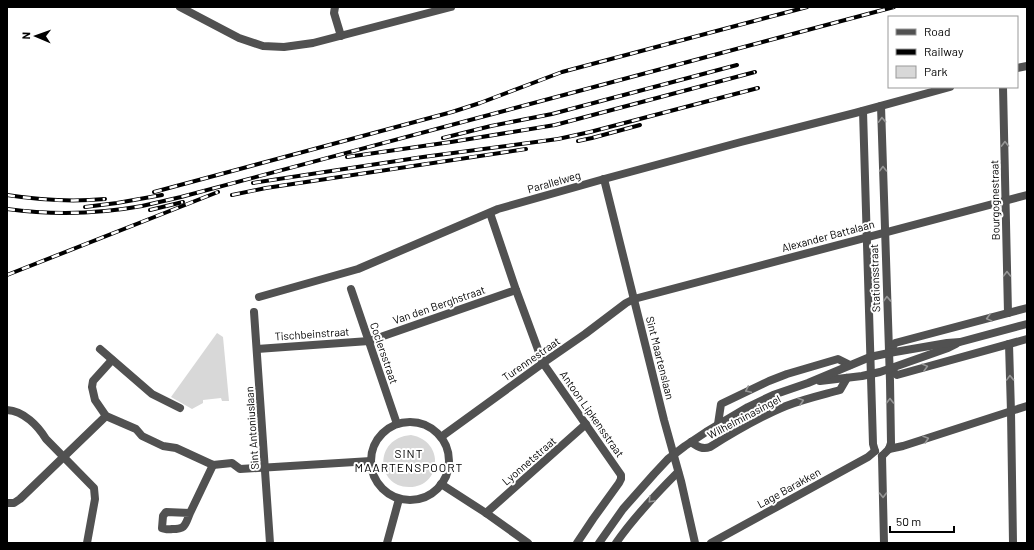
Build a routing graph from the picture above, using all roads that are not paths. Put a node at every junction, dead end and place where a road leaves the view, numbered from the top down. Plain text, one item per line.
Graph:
1 (180, 7) edge
2 (334, 7) edge
3 (451, 7) edge
4 (341, 36) junction
5 (946, 88) edge
6 (1003, 88) edge
7 (881, 106) junction
8 (863, 111) junction
9 (604, 179) junction
10 (1027, 195) edge
11 (1006, 200) junction
12 (490, 212) junction
13 (885, 232) junction
14 (866, 237) junction
15 (351, 290) dead end
16 (516, 290) junction
17 (259, 297) dead end
18 (634, 299) junction
19 (1027, 308) edge
20 (254, 312) dead end
21 (1008, 313) junction
22 (1027, 324) edge
23 (1027, 340) edge
24 (368, 341) junction
25 (960, 342) junction
26 (1009, 344) junction
27 (100, 349) dead end
28 (257, 349) junction
29 (889, 353) junction
30 (870, 357) junction
31 (112, 360) junction
32 (543, 363) junction
33 (850, 365) junction
34 (890, 369) junction
35 (871, 374) junction
36 (847, 378) junction
37 (808, 383) junction
38 (1027, 406) edge
39 (180, 408) dead end
40 (7, 410) edge
41 (1011, 412) junction
42 (106, 416) junction
43 (397, 424) junction
44 (586, 424) junction
45 (718, 424) junction
46 (441, 437) junction
47 (691, 442) junction
48 (889, 449) junction
49 (879, 453) junction
50 (674, 455) junction
51 (64, 457) junction
52 (371, 461) junction
53 (213, 465) junction
54 (265, 467) junction
55 (678, 472) junction
56 (441, 484) junction
57 (399, 499) junction
58 (7, 504) edge
59 (190, 513) dead end
60 (486, 513) junction
61 (87, 543) edge
62 (270, 543) edge
63 (387, 543) edge
64 (528, 543) edge
65 (577, 543) edge
66 (599, 543) edge
67 (616, 543) edge
68 (695, 543) edge
69 (711, 543) edge
70 (884, 543) edge
71 (1013, 543) edge

1 - 4 street
2 - 4 street
3 - 4 street
5 - 7 street, Parallelweg
11 -> 6 street, Bourgognestraat
7 - 8 street, Parallelweg
13 -> 7 street, Stationsstraat
8 - 9 street, Parallelweg
8 - 14 street, Stationsstraat
9 - 12 street, Parallelweg
9 - 18 street, Sint Maartenslaan
10 - 11 street, Alexander Battalaan
11 - 13 street, Alexander Battalaan
21 -> 11 street, Bourgognestraat
12 - 16 street, Antoon Lipkensstraat
12 - 17 street, Parallelweg
13 - 14 street, Alexander Battalaan
29 -> 13 street, Stationsstraat
14 - 18 street, Alexander Battalaan
14 - 30 street, Stationsstraat
15 - 24 street, Coclersstraat
16 - 24 street, Van den Berghstraat
16 - 32 street, Antoon Lipkensstraat
18 - 32 street, Turennestraat
18 - 50 street, Sint Maartenslaan
19 - 21 street, Wilhelminasingel
20 - 28 street, Sint Antoniuslaan
21 -> 29 street, Wilhelminasingel
22 - 25 street, Wilhelminasingel
23 - 26 street
24 - 28 street, Tischbeinstraat
24 - 43 street, Coclersstraat
25 - 29 street, Wilhelminasingel
25 - 34 street, Wilhelminasingel
34 -> 26 street
41 -> 26 street
27 - 31 street
28 - 54 street, Sint Antoniuslaan
29 - 30 street, Wilhelminasingel
29 - 34 street, Stationsstraat
30 - 33 street, Wilhelminasingel
30 - 35 street, Stationsstraat
31 - 39 street
31 - 42 street
32 - 44 street, Antoon Lipkensstraat
32 - 46 street, Turennestraat
33 - 37 street, Wilhelminasingel
33 -> 45 street, Wilhelminasingel
34 - 35 street, Wilhelminasingel
48 -> 34 street, Stationsstraat
35 - 36 street, Wilhelminasingel
35 - 49 street, Stationsstraat
36 - 37 street, Wilhelminasingel
47 -> 36 street, Wilhelminasingel
37 - 45 street, Wilhelminasingel
38 - 41 street
40 - 51 street
48 -> 41 street
41 - 71 street
42 - 51 street
42 - 53 street
43 - 46 street
43 - 52 street
44 - 60 street, Lyonnetstraat
44 - 65 street, Antoon Lipkensstraat
45 - 47 street, Wilhelminasingel
46 - 56 street
47 - 50 street, Wilhelminasingel
48 - 49 street, Lage Barakken
49 - 69 street, Lage Barakken
49 -> 70 street, Stationsstraat
50 - 55 street, Sint Maartenslaan
50 - 66 street, Wilhelminasingel
51 - 58 street
51 - 61 street
52 - 54 street
52 - 57 street
53 - 54 street
53 - 59 street
54 - 62 street, Sint Antoniuslaan
55 -> 67 street
55 - 68 street, Sint Maartenslaan
56 - 57 street
56 - 60 street
57 - 63 street
60 - 64 street

